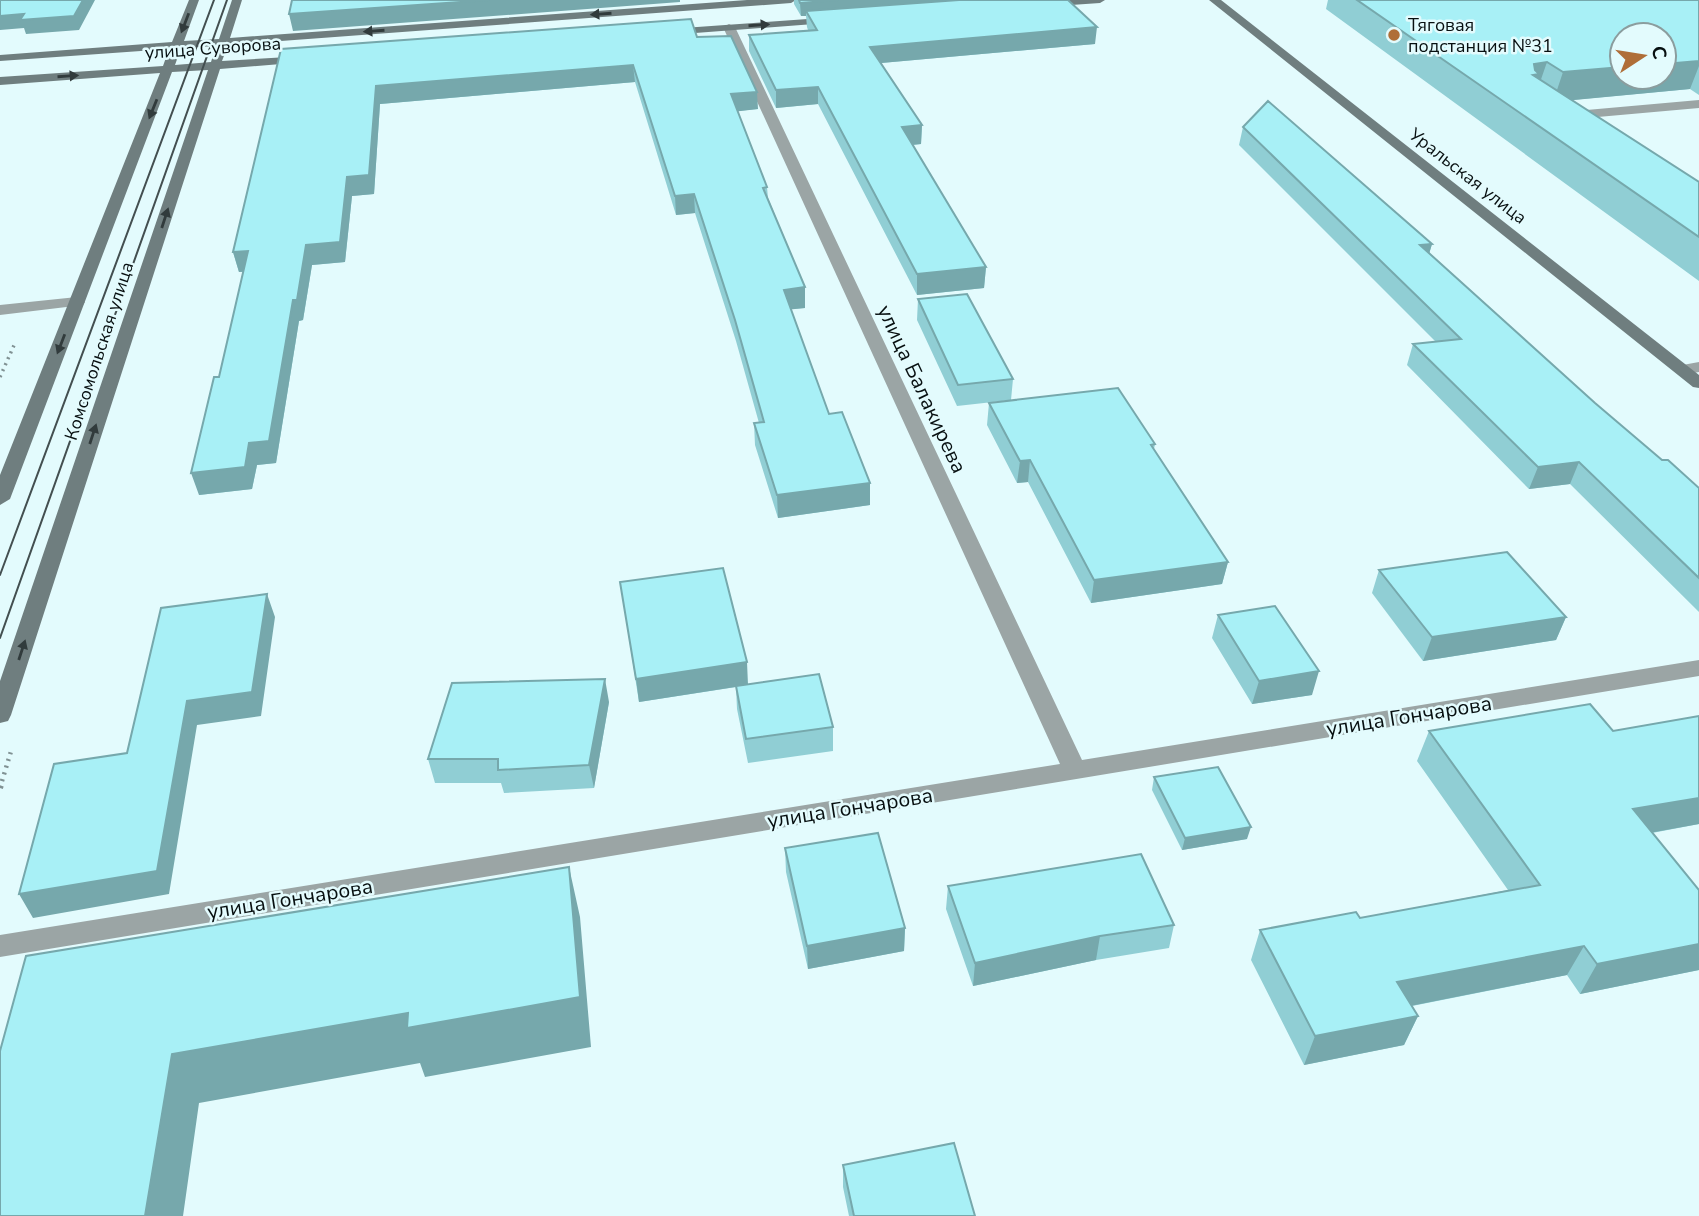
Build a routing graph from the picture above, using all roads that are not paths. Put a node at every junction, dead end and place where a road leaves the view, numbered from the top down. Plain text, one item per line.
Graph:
1 (194, 0) edge
2 (237, 0) edge
3 (791, 0) edge
4 (1100, 0) edge
5 (1213, 0) edge
6 (737, 2) edge
7 (1031, 5) edge
8 (852, 18) edge
9 (729, 27) junction
10 (659, 33) edge
11 (224, 42) junction
12 (177, 45) junction
13 (0, 58) edge
14 (312, 58) edge
15 (216, 65) junction
16 (169, 69) junction
17 (0, 81) edge
18 (1699, 104) edge
19 (1585, 132) edge
20 (77, 302) junction
21 (0, 310) edge
22 (1691, 369) edge
23 (1699, 383) edge
24 (0, 499) edge
25 (1699, 668) edge
26 (0, 715) edge
27 (1075, 771) junction
28 (0, 946) edge

1 -> 12 main road, Комсомольская улица
2 - 11 main road, Комсомольская улица
3 - 6 main road, улица Суворова
4 - 7 main road
5 - 22 main road, Уральская улица
6 -> 11 main road, улица Суворова
9 -> 8 main road
9 - 10 main road
9 - 27 street, улица Балакирева
11 - 12 main road, улица Суворова
11 - 15 main road, Комсомольская улица
12 - 13 main road, улица Суворова
12 - 16 main road, Комсомольская улица
14 - 15 main road, улица Суворова
15 - 16 main road, улица Суворова
26 -> 15 main road, Комсомольская улица
17 -> 16 main road, улица Суворова
16 -> 20 main road, Комсомольская улица
18 - 19 street
20 - 21 street
20 -> 24 main road, Комсомольская улица
22 - 23 main road, Уральская улица
25 - 27 street, улица Гончарова
27 - 28 street, улица Гончарова

